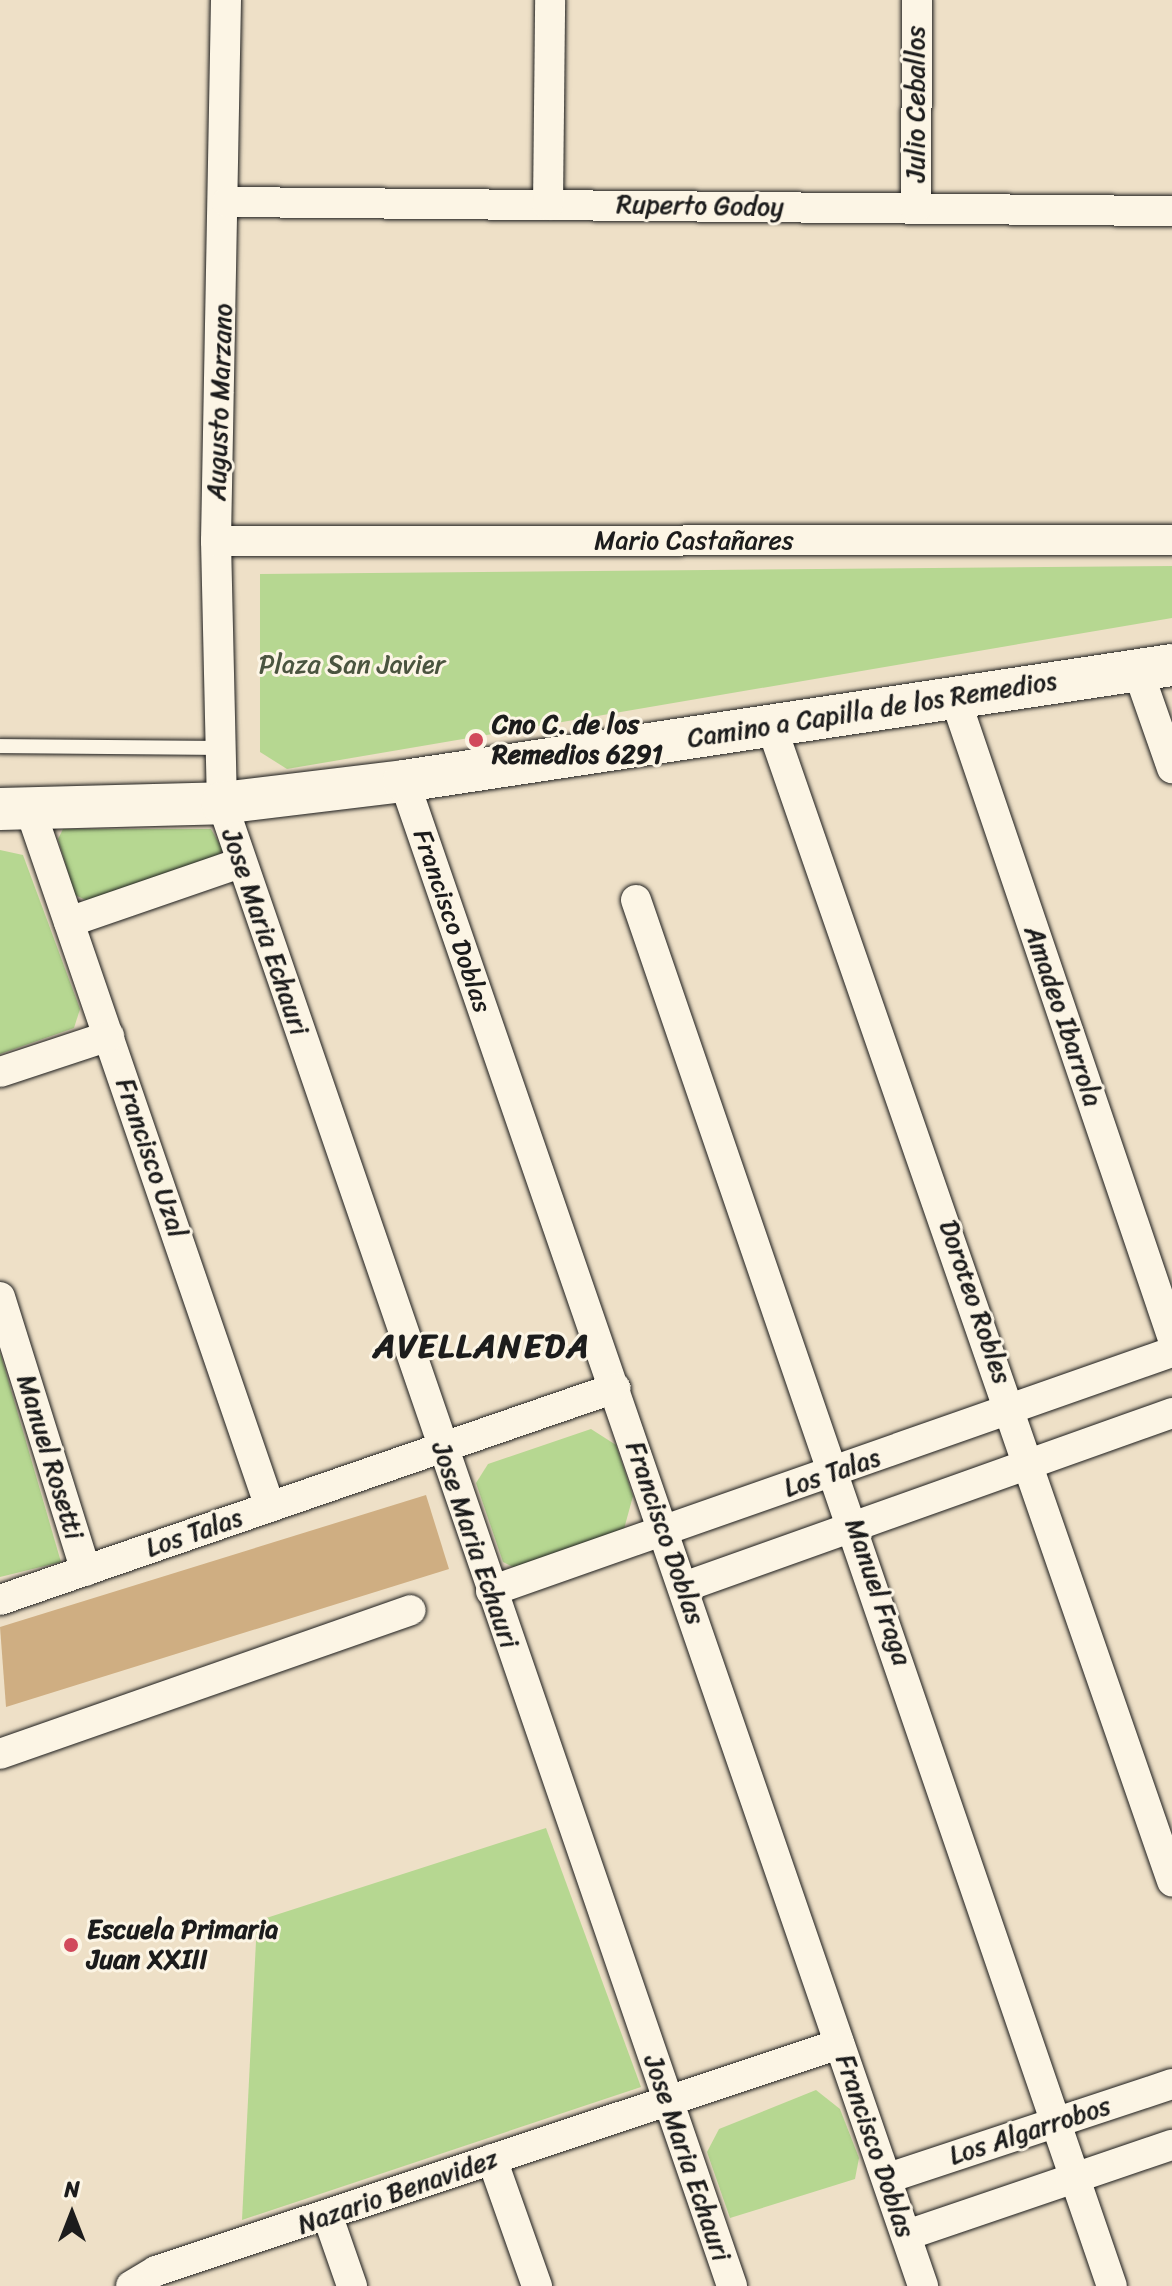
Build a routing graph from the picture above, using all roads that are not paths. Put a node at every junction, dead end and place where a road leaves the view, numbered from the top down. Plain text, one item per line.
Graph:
1 (226, 0) edge
2 (550, 0) edge
3 (917, 0) edge
4 (227, 202) junction
5 (548, 205) junction
6 (916, 208) junction
7 (1172, 211) edge
8 (1172, 540) edge
9 (216, 541) junction
10 (1155, 668) edge
11 (954, 695) junction
12 (771, 725) junction
13 (0, 746) edge
14 (216, 748) junction
15 (1172, 768) edge
16 (404, 781) junction
17 (222, 803) junction
18 (15, 809) edge
19 (240, 863) junction
20 (636, 900) dead end
21 (69, 922) junction
22 (109, 1036) junction
23 (0, 1072) edge
24 (0, 1297) edge
25 (1172, 1336) edge
26 (1172, 1352) edge
27 (615, 1388) junction
28 (1013, 1409) junction
29 (1172, 1413) edge
30 (442, 1448) junction
31 (1030, 1463) junction
32 (837, 1471) junction
33 (270, 1507) junction
34 (856, 1526) junction
35 (664, 1532) junction
36 (86, 1571) junction
37 (684, 1587) junction
38 (491, 1591) junction
39 (0, 1600) edge
40 (411, 1610) dead end
41 (0, 1754) edge
42 (1172, 1881) edge
43 (839, 2044) junction
44 (1172, 2084) edge
45 (667, 2099) junction
46 (1057, 2122) junction
47 (1172, 2145) edge
48 (492, 2159) junction
49 (1076, 2176) junction
50 (888, 2178) junction
51 (328, 2217) junction
52 (907, 2235) junction
53 (149, 2281) edge
54 (352, 2286) edge
55 (537, 2286) edge
56 (732, 2286) edge
57 (923, 2286) edge
58 (1112, 2286) edge

1 - 4 street, Augusto Marzano
2 - 5 street
3 - 6 street, Julio Ceballos
4 - 5 street, Ruperto Godoy
4 - 9 street, Augusto Marzano
5 - 6 street, Ruperto Godoy
6 - 7 street, Ruperto Godoy
8 - 9 street, Mario Castañares
9 - 14 street, Augusto Marzano
10 - 11 main road, Camino a Capilla de los Remedios
10 - 15 street
11 - 12 main road, Camino a Capilla de los Remedios
11 - 25 street, Amadeo Ibarrola
12 - 16 main road, Camino a Capilla de los Remedios
12 - 28 street, Doroteo Robles
13 - 14 lane
14 - 17 street, Augusto Marzano
16 - 17 main road, Camino a Capilla de los Remedios
16 - 27 street, Francisco Doblas
17 - 18 main road, Camino a Capilla de los Remedios
17 - 19 street, Jose Maria Echauri
18 - 21 street, Francisco Uzal
19 - 21 street
19 - 30 street, Jose Maria Echauri
20 - 32 street, Manuel Fraga
21 - 22 street, Francisco Uzal
22 - 23 street
22 - 33 street, Francisco Uzal
24 - 36 street, Manuel Rosetti
26 - 28 street, Los Talas
27 - 30 street, Los Talas
27 - 35 street, Francisco Doblas
28 - 31 street, Doroteo Robles
28 - 32 street, Los Talas
29 - 31 street
30 - 33 street, Los Talas
30 - 38 street, Jose Maria Echauri
31 - 34 street
31 - 42 street, Doroteo Robles
32 - 34 street, Manuel Fraga
32 - 35 street, Los Talas
33 - 36 street, Los Talas
34 - 37 street
34 - 46 street, Manuel Fraga
35 - 37 street, Francisco Doblas
35 - 38 street, Los Talas
36 - 39 street, Los Talas
37 - 43 street, Francisco Doblas
38 - 45 street, Jose Maria Echauri
40 - 41 street
43 - 45 street
43 - 50 street, Francisco Doblas
44 - 46 street, Los Algarrobos
45 - 48 street, Nazario Benavidez
45 - 56 street, Jose Maria Echauri
46 - 49 street, Manuel Fraga
46 - 50 street, Los Algarrobos
47 - 49 street
48 - 51 street, Nazario Benavidez
48 - 55 street
49 - 52 street
49 - 58 street, Manuel Fraga
50 - 52 street, Francisco Doblas
51 - 53 street, Nazario Benavidez
51 - 54 street
52 - 57 street, Francisco Doblas

